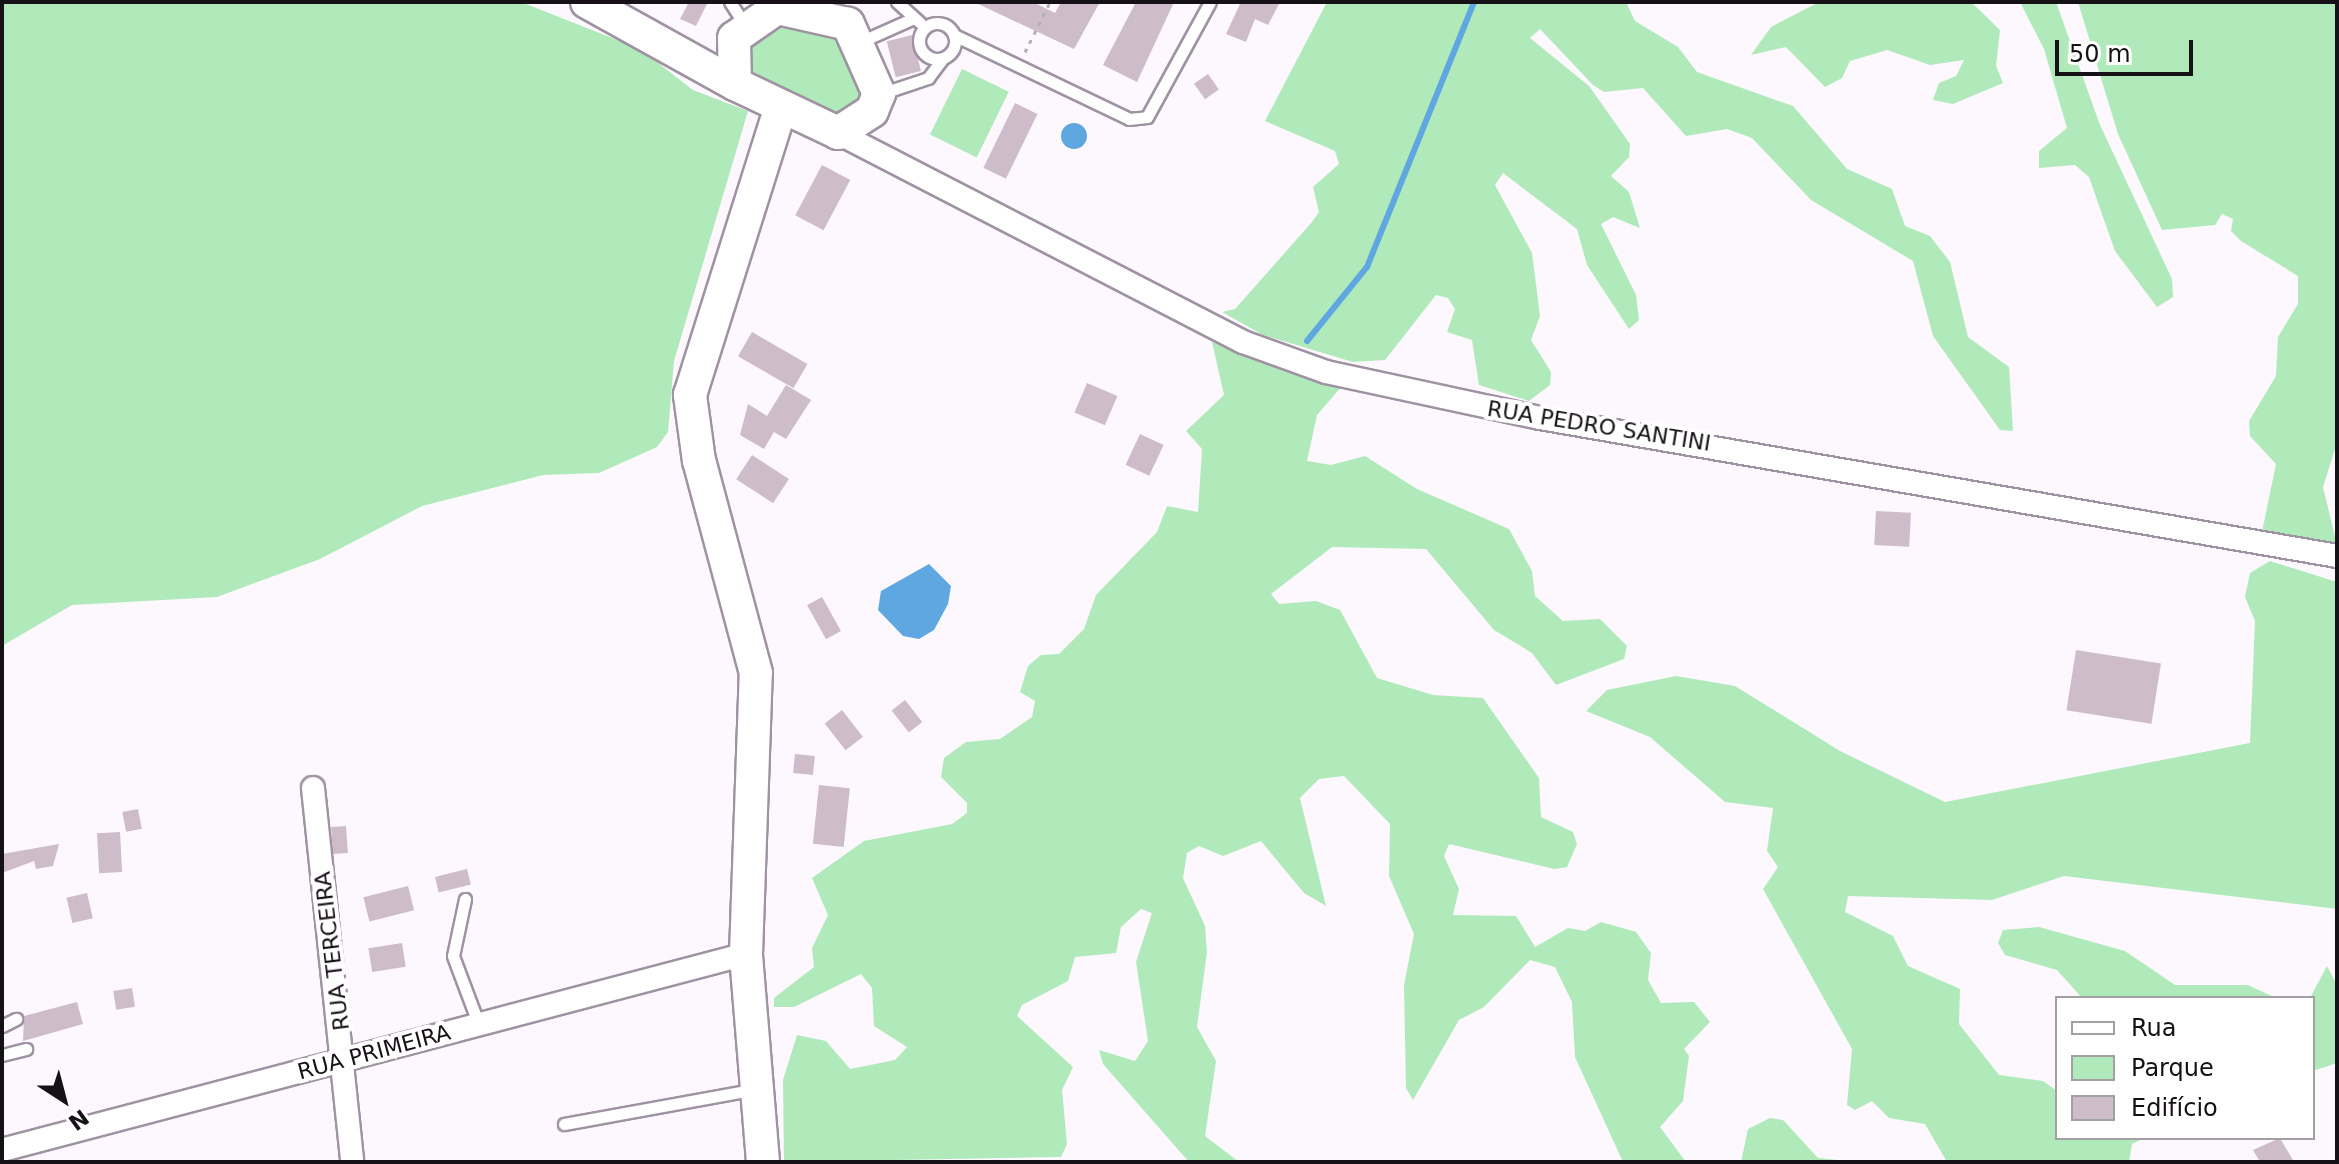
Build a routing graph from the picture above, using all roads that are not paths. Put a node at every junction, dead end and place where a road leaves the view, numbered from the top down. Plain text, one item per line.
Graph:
1 (587, 2) edge
2 (897, 2) edge
3 (1210, 2) edge
4 (774, 5) edge
5 (840, 16) edge
6 (914, 18) junction
7 (737, 22) edge
8 (926, 28) junction
9 (954, 35) junction
10 (670, 43) junction
11 (943, 58) junction
12 (735, 84) junction
13 (876, 102) junction
14 (781, 107) junction
15 (838, 133) junction
16 (904, 166) junction
17 (2337, 556) edge
18 (313, 788) dead end
19 (465, 899) dead end
20 (746, 954) junction
21 (16, 1019) dead end
22 (479, 1025) junction
23 (2, 1026) edge
24 (26, 1049) dead end
25 (2, 1055) edge
26 (345, 1060) junction
27 (757, 1089) junction
28 (564, 1124) dead end
29 (2, 1150) edge
30 (352, 1162) edge
31 (763, 1162) edge

1 - 10 street
2 - 6 lane
3 - 9 lane
4 - 5 street
4 - 7 street
5 - 6 lane
5 - 13 street
6 - 8 lane
7 - 10 street
7 - 12 street
8 - 9 lane
8 - 11 lane
9 - 11 lane
10 - 12 street
11 - 13 lane
12 - 14 street
13 - 15 street
13 - 16 street, RUA PEDRO SANTINI
14 - 15 street
14 - 20 street
15 - 16 street, RUA PEDRO SANTINI
16 - 17 street, RUA PEDRO SANTINI
18 - 26 street, RUA TERCEIRA
19 - 22 lane
20 - 22 street, RUA PRIMEIRA
20 - 27 street
21 - 23 lane
22 - 26 street, RUA PRIMEIRA
24 - 25 lane
26 - 29 street, RUA PRIMEIRA
26 - 30 street, RUA TERCEIRA
27 - 28 lane
27 - 31 street

